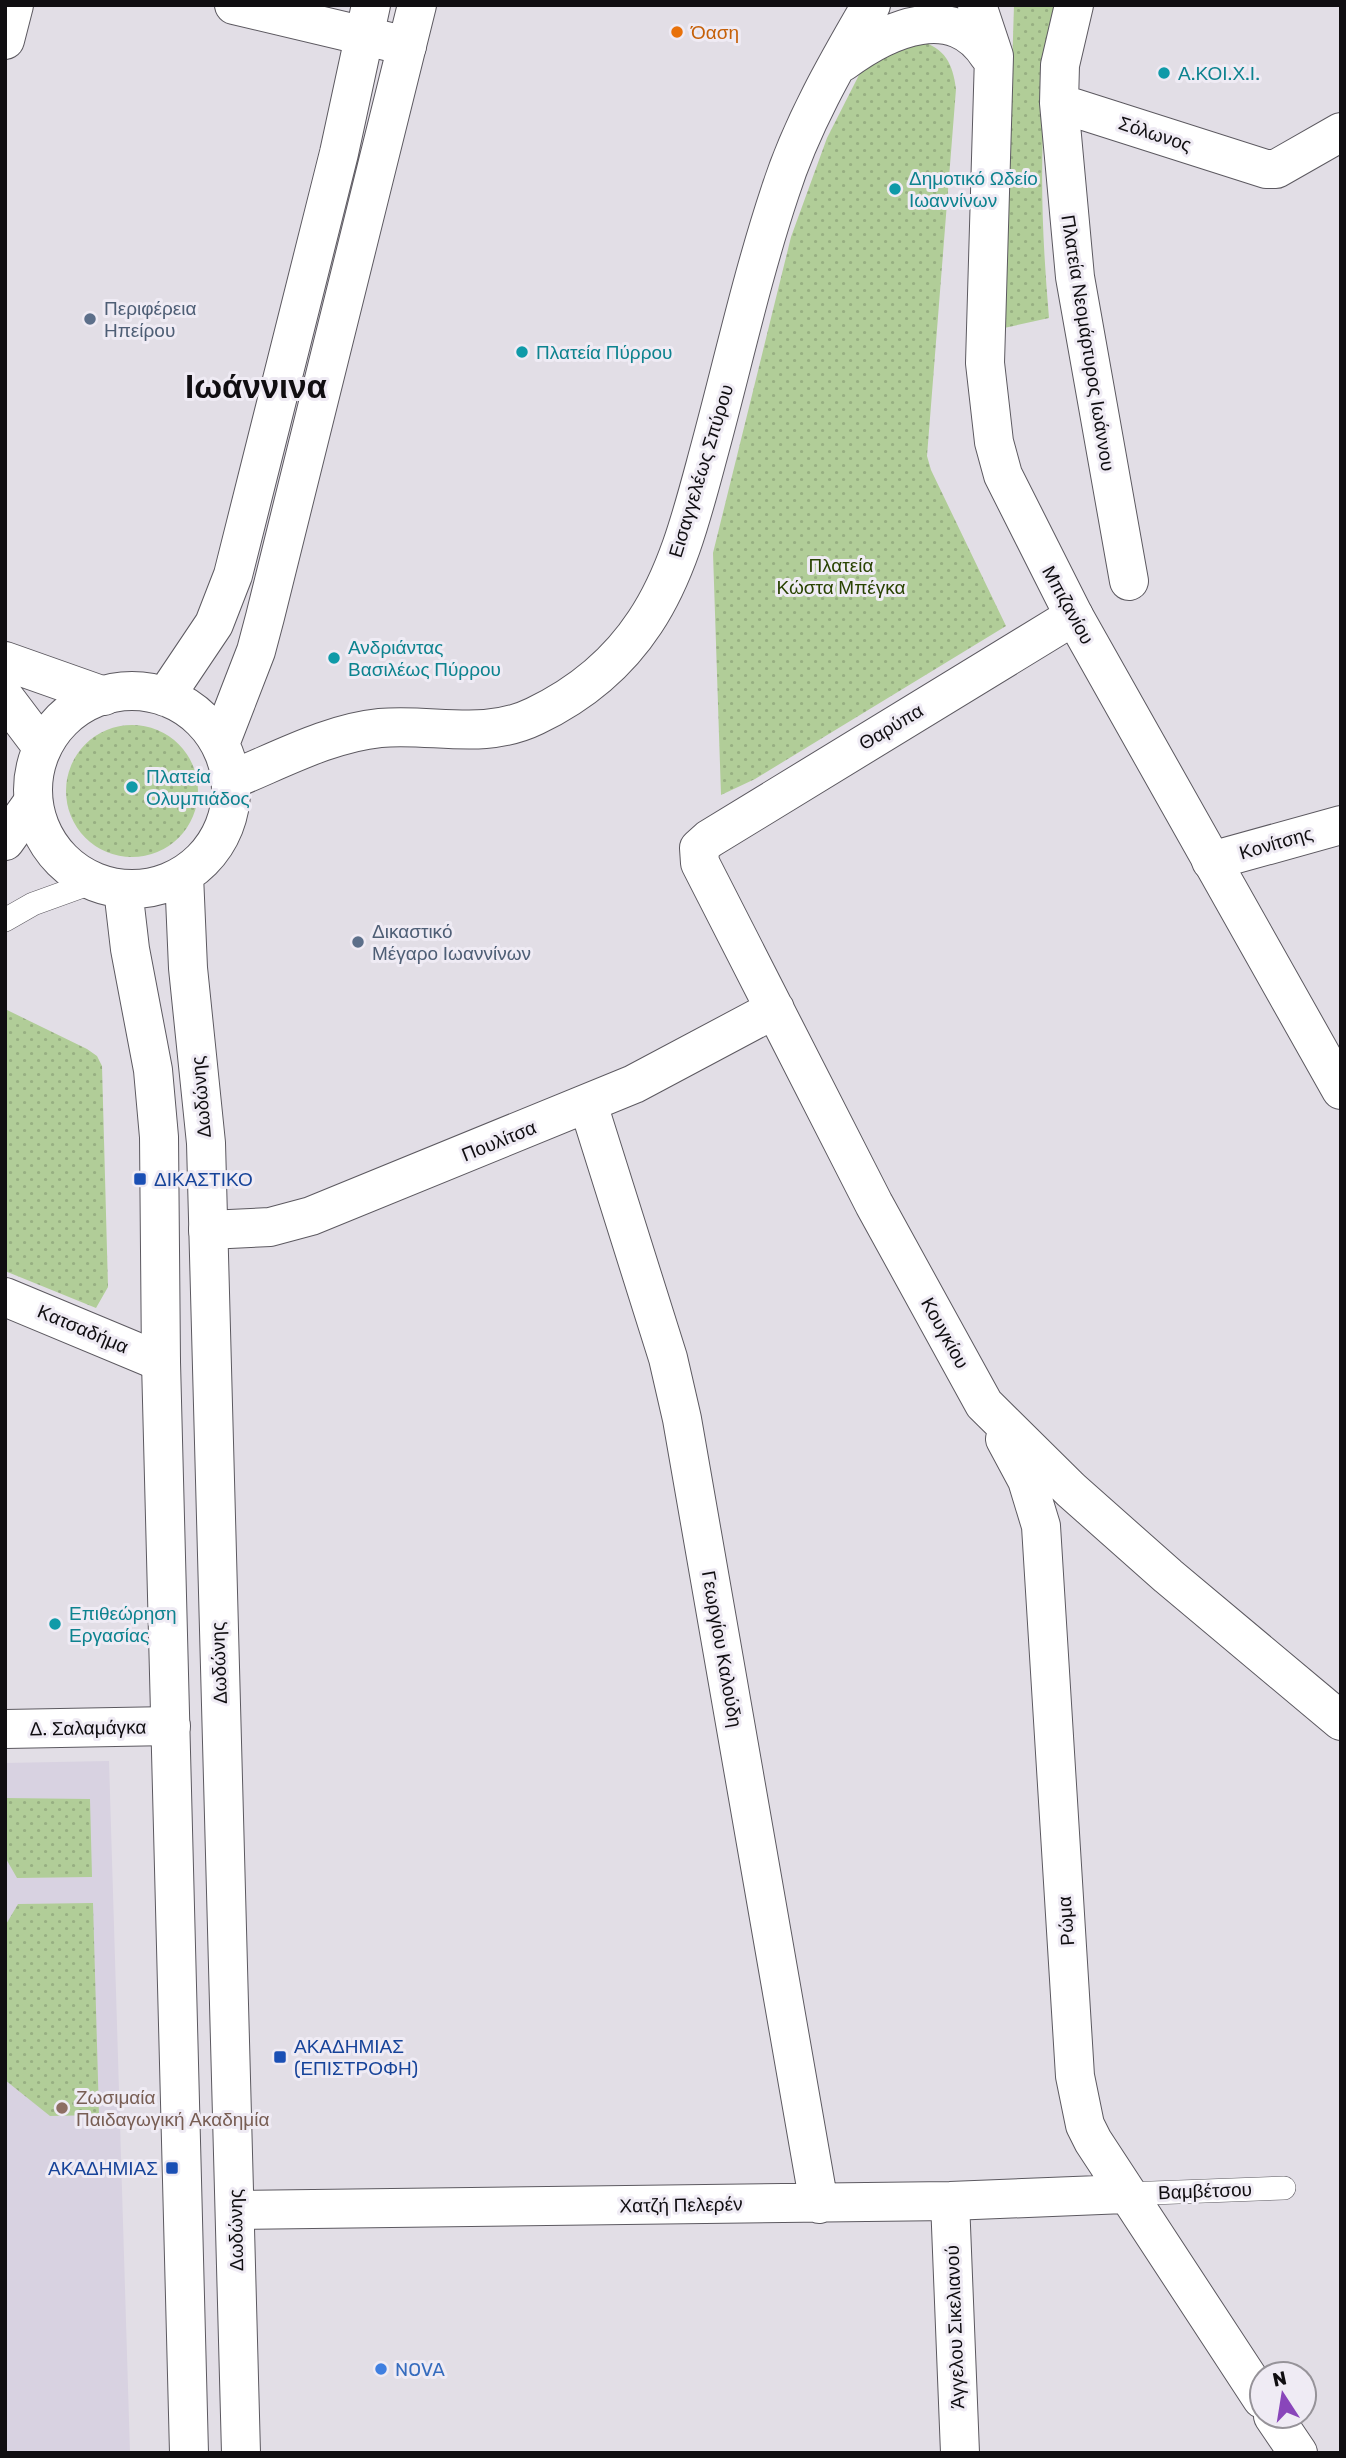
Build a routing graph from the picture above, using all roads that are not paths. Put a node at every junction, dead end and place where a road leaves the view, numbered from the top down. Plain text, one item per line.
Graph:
1 (14, 5) edge
2 (234, 5) edge
3 (418, 5) edge
4 (871, 5) edge
5 (977, 5) edge
6 (1074, 5) edge
7 (368, 21) edge
8 (5, 40) edge
9 (407, 46) junction
10 (994, 66) junction
11 (836, 67) junction
12 (1059, 103) junction
13 (1341, 132) edge
14 (1129, 581) dead end
15 (1074, 616) junction
16 (5, 661) edge
17 (104, 695) junction
18 (165, 697) junction
19 (5, 698) edge
20 (220, 744) junction
21 (43, 747) junction
22 (231, 780) junction
23 (33, 802) junction
24 (1341, 825) edge
25 (709, 838) joint
26 (5, 841) edge
27 (1211, 861) junction
28 (184, 875) junction
29 (108, 886) junction
30 (5, 920) edge
31 (775, 1009) junction
32 (1341, 1090) edge
33 (588, 1104) junction
34 (208, 1230) junction
35 (5, 1297) edge
36 (160, 1362) junction
37 (984, 1404) junction
38 (1341, 1721) edge
39 (171, 1727) junction
40 (5, 1729) edge
41 (1284, 2188) dead end
42 (1125, 2194) junction
43 (950, 2201) junction
44 (819, 2203) junction
45 (236, 2210) junction
46 (1248, 2378) edge
47 (1282, 2430) edge
48 (189, 2453) edge
49 (241, 2453) edge
50 (960, 2453) edge
51 (1298, 2453) edge

1 - 8 street
2 - 7 street
3 - 9 street
4 - 11 street, Εισαγγελέως Σπύρου
5 - 10 street, Μπιζανίου
6 - 12 street
7 - 9 street
7 - 18 street
9 - 20 street
10 - 11 street
10 - 15 street, Μπιζανίου
11 - 22 street, Εισαγγελέως Σπύρου
12 - 13 street, Σόλωνος
12 - 14 street, Πλατεία Νεομάρτυρος Ιωάννου
15 - 25 street, Θαρύπα
15 - 27 street, Μπιζανίου
16 - 17 street
17 - 18 street
17 - 21 street
18 - 20 street
19 - 21 street
20 - 22 street
21 - 23 street
22 - 28 street
23 - 26 street
23 - 29 street
24 - 27 street, Κονίτσης
25 - 31 street, Κουγκίου
27 - 32 street, Μπιζανίου
28 - 29 street
28 - 34 street, Δωδώνης
29 - 30 lane
29 - 36 street
31 - 33 street, Πουλίτσα
31 - 37 street, Κουγκίου
33 - 34 street, Πουλίτσα
33 - 44 street, Γεωργίου Καλούδη
34 - 45 street, Δωδώνης
35 - 36 street, Κατσαδήμα
36 - 39 street
37 - 38 street, Κουγκίου
37 - 42 street, Ρώμα
39 - 40 street, Δ. Σαλαμάγκα
39 - 48 street
41 - 42 lane, Βαμβέτσου
42 - 43 street, Χατζή Πελερέν
42 - 46 street, Ρώμα
43 - 44 street, Χατζή Πελερέν
43 - 50 street, Άγγελου Σικελιανού
44 - 45 street, Χατζή Πελερέν
45 - 49 street, Δωδώνης
47 - 51 street

